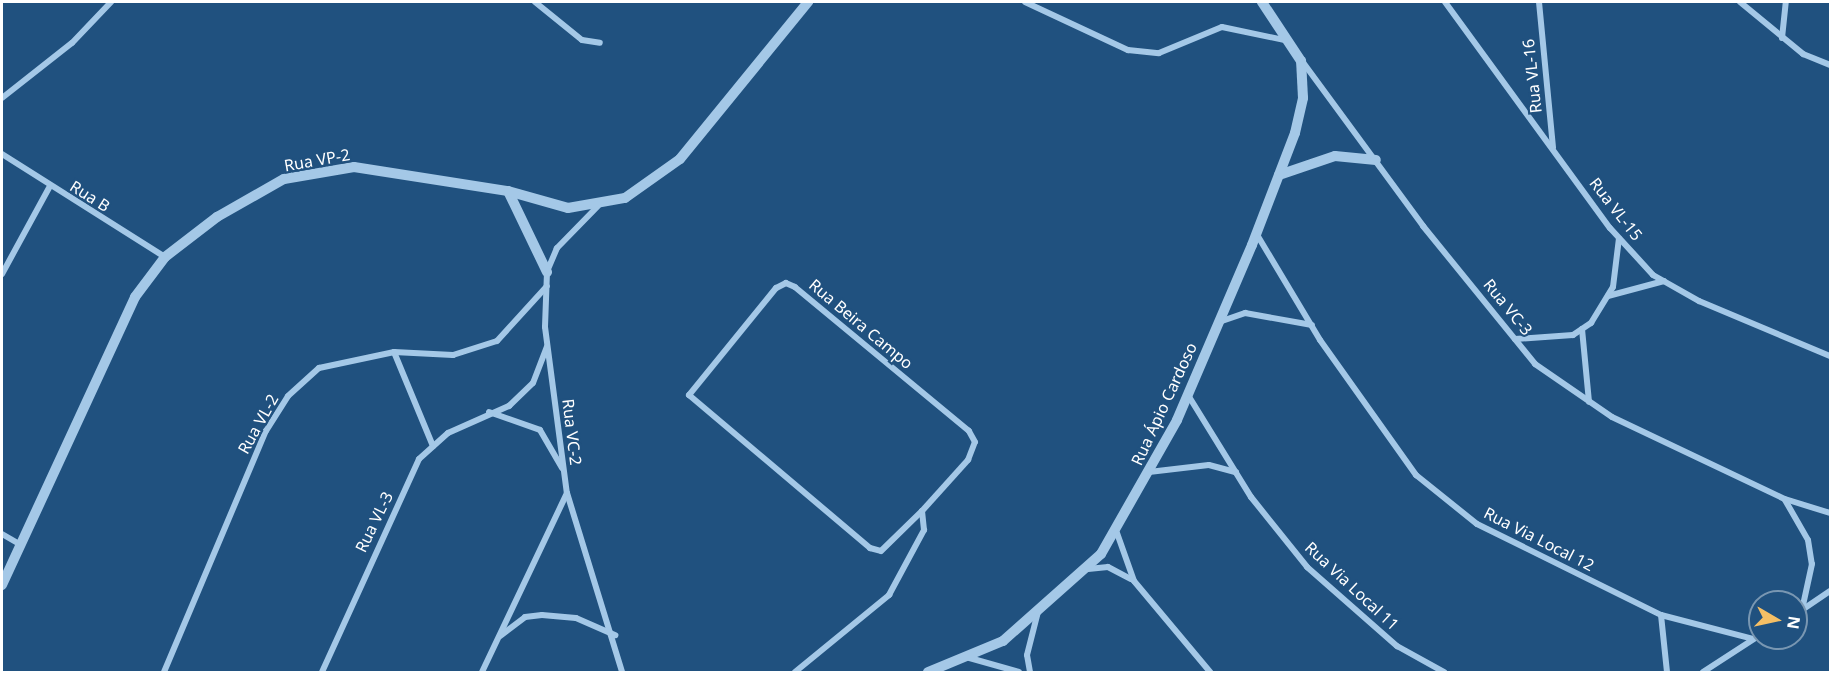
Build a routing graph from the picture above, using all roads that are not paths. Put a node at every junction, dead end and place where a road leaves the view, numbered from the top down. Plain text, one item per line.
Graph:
1 (111, 2) edge
2 (535, 2) edge
3 (808, 2) edge
4 (1025, 2) edge
5 (1262, 2) edge
6 (1445, 2) edge
7 (1539, 2) edge
8 (1740, 2) edge
9 (1786, 2) edge
10 (1782, 38) junction
11 (1284, 40) junction
12 (600, 43) dead end
13 (1301, 61) junction
14 (1830, 65) edge
15 (2, 98) edge
16 (1553, 148) junction
17 (2, 154) edge
18 (1376, 160) junction
19 (1279, 175) junction
20 (50, 186) junction
21 (508, 191) junction
22 (598, 206) junction
23 (1256, 233) junction
24 (1619, 238) junction
25 (165, 257) junction
26 (547, 272) junction
27 (2, 274) edge
28 (1664, 280) junction
29 (547, 286) junction
30 (1608, 296) junction
31 (1218, 322) junction
32 (1312, 325) junction
33 (1582, 329) junction
34 (1515, 339) junction
35 (548, 344) junction
36 (394, 352) junction
37 (1830, 356) edge
38 (1188, 394) junction
39 (1589, 402) junction
40 (487, 412) junction
41 (433, 446) junction
42 (563, 472) junction
43 (1149, 472) junction
44 (1236, 472) junction
45 (567, 493) junction
46 (1785, 499) junction
47 (922, 511) junction
48 (1830, 513) edge
49 (1117, 533) junction
50 (2, 534) edge
51 (21, 546) junction
52 (1078, 571) junction
53 (1134, 581) junction
54 (2, 585) edge
55 (1830, 591) edge
56 (1808, 592) edge
57 (1808, 606) edge
58 (1039, 608) junction
59 (1661, 615) junction
60 (615, 635) junction
61 (499, 636) junction
62 (1748, 638) edge
63 (1748, 642) edge
64 (960, 656) junction
65 (164, 672) edge
66 (322, 672) edge
67 (482, 672) edge
68 (622, 672) edge
69 (795, 672) edge
70 (928, 672) edge
71 (1019, 672) edge
72 (1030, 672) edge
73 (1210, 672) edge
74 (1444, 672) edge
75 (1667, 672) edge
76 (1703, 672) edge

1 - 15 street
2 - 12 street
3 - 22 street, Rua VP-2
4 - 11 street
5 - 11 street, Rua VC-3
6 - 16 street, Rua VL-15
7 - 16 street, Rua VL-16
8 - 10 street
9 - 10 street
10 - 14 street
11 - 13 street, Rua VC-3
13 - 18 street, Rua VC-3
13 - 19 street, Rua Ápio Cardoso
16 - 24 street, Rua VL-15
17 - 20 street, Rua B
18 - 19 street
18 - 34 street, Rua VC-3
19 - 23 street, Rua Ápio Cardoso
20 - 25 street, Rua B
20 - 27 street
21 - 22 street, Rua VP-2
21 - 25 street, Rua VP-2
21 - 26 street
22 - 26 street, Rua VC-2
23 - 31 street, Rua Ápio Cardoso
23 - 32 street, Rua Via Local 12
24 - 28 street, Rua VL-15
24 - 30 street
25 - 51 street, Rua VP-2
26 - 29 street, Rua VC-2
28 - 30 street
28 - 37 street, Rua VL-15
29 - 35 street, Rua VC-2
29 - 36 street, Rua VL-2
30 - 33 street
31 - 32 street
31 - 38 street, Rua Ápio Cardoso
32 - 59 street, Rua Via Local 12
33 - 34 street
33 - 39 street
34 - 39 street, Rua VC-3
35 - 40 street, Rua VL-3
35 - 42 street, Rua VC-2
36 - 41 street
36 - 65 street, Rua VL-2
38 - 43 street, Rua Ápio Cardoso
38 - 44 street, Rua Via Local 11
39 - 46 street, Rua VC-3
40 - 41 street, Rua VL-3
40 - 42 street
41 - 66 street, Rua VL-3
42 - 45 street, Rua VC-2
43 - 44 street
43 - 49 street, Rua Ápio Cardoso
44 - 74 street, Rua Via Local 11
45 - 60 street, Rua VC-2
45 - 61 street
46 - 48 street, Rua VC-3
46 - 56 street
47 - 47 street, Rua Beira Campo
47 - 69 street
49 - 52 street, Rua Ápio Cardoso
49 - 53 street
50 - 51 street
51 - 54 street, Rua VP-2
52 - 53 street
52 - 58 street, Rua Ápio Cardoso
53 - 73 street
55 - 57 street
58 - 64 street, Rua Ápio Cardoso
58 - 72 street
59 - 62 street, Rua Via Local 12
59 - 75 street
60 - 61 street
60 - 68 street, Rua VC-2
61 - 67 street
63 - 76 street
64 - 70 street, Rua Ápio Cardoso
64 - 71 street

